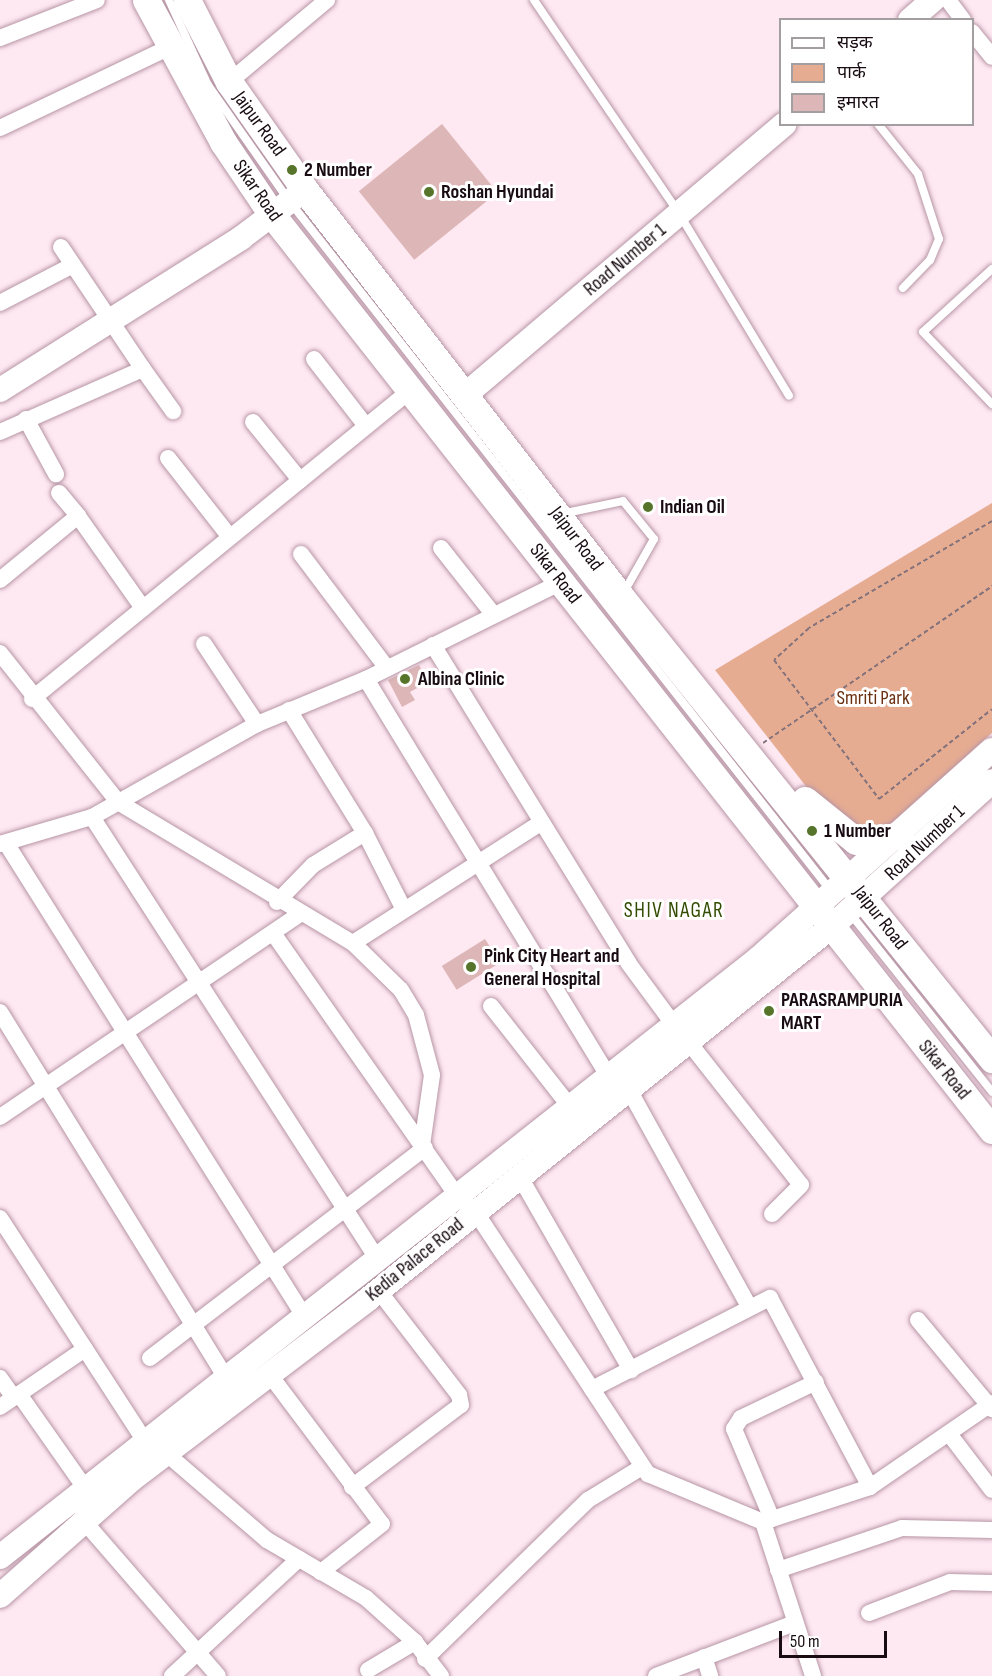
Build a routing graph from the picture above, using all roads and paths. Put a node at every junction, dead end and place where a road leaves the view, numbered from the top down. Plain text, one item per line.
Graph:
1 (97, 0) edge
2 (135, 0) edge
3 (146, 0) edge
4 (169, 0) edge
5 (187, 0) edge
6 (327, 0) edge
7 (534, 0) edge
8 (933, 0) edge
9 (948, 0) edge
10 (912, 18) edge
11 (962, 18) edge
12 (974, 34) edge
13 (0, 38) edge
14 (163, 50) junction
15 (992, 57) edge
16 (229, 82) junction
17 (783, 126) edge
18 (880, 126) edge
19 (0, 128) edge
20 (283, 207) junction
21 (680, 214) junction
22 (61, 247) dead end
23 (71, 266) junction
24 (992, 269) edge
25 (903, 288) dead end
26 (0, 303) edge
27 (111, 323) junction
28 (314, 359) dead end
29 (143, 369) junction
30 (0, 390) edge
31 (407, 393) junction
32 (465, 395) junction
33 (789, 396) dead end
34 (992, 404) edge
35 (173, 411) dead end
36 (26, 419) junction
37 (254, 422) dead end
38 (366, 426) junction
39 (0, 432) edge
40 (168, 458) dead end
41 (56, 474) dead end
42 (300, 480) junction
43 (59, 493) dead end
44 (558, 514) junction
45 (78, 516) junction
46 (992, 521) edge
47 (230, 537) junction
48 (441, 549) dead end
49 (301, 554) dead end
50 (0, 580) edge
51 (557, 584) junction
52 (992, 586) edge
53 (621, 597) junction
54 (143, 608) junction
55 (494, 615) junction
56 (204, 644) dead end
57 (433, 645) junction
58 (0, 653) edge
59 (387, 668) junction
60 (366, 679) junction
61 (32, 699) junction
62 (812, 709) junction
63 (992, 709) edge
64 (290, 710) junction
65 (257, 724) junction
66 (992, 750) edge
67 (749, 754) junction
68 (992, 782) edge
69 (784, 797) junction
70 (118, 802) junction
71 (92, 817) junction
72 (541, 823) junction
73 (365, 833) junction
74 (900, 834) junction
75 (3, 844) edge
76 (480, 862) junction
77 (277, 902) junction
78 (837, 905) junction
79 (404, 910) junction
80 (300, 915) junction
81 (273, 933) junction
82 (353, 943) junction
83 (200, 982) junction
84 (491, 1006) dead end
85 (0, 1012) edge
86 (127, 1032) junction
87 (681, 1032) junction
88 (992, 1059) edge
89 (47, 1083) junction
90 (619, 1083) junction
91 (992, 1092) edge
92 (571, 1108) junction
93 (0, 1117) edge
94 (992, 1130) edge
95 (423, 1146) junction
96 (520, 1177) junction
97 (467, 1204) junction
98 (345, 1208) junction
99 (772, 1214) dead end
100 (0, 1218) edge
101 (378, 1260) junction
102 (273, 1266) junction
103 (378, 1290) junction
104 (749, 1305) junction
105 (304, 1316) junction
106 (918, 1320) dead end
107 (194, 1326) junction
108 (85, 1349) junction
109 (150, 1358) dead end
110 (631, 1370) junction
111 (270, 1375) junction
112 (0, 1378) edge
113 (226, 1378) junction
114 (816, 1382) junction
115 (592, 1389) junction
116 (11, 1400) edge
117 (991, 1406) edge
118 (950, 1435) junction
119 (145, 1441) junction
120 (167, 1454) junction
121 (642, 1467) junction
122 (352, 1487) junction
123 (870, 1487) junction
124 (85, 1488) junction
125 (992, 1490) edge
126 (83, 1520) junction
127 (767, 1520) junction
128 (992, 1530) edge
129 (0, 1557) edge
130 (299, 1559) junction
131 (778, 1570) junction
132 (321, 1572) junction
133 (992, 1583) edge
134 (0, 1596) edge
135 (869, 1613) dead end
136 (795, 1623) junction
137 (415, 1642) junction
138 (198, 1653) junction
139 (704, 1657) junction
140 (425, 1659) junction
141 (368, 1670) dead end
142 (172, 1676) edge
143 (218, 1676) edge
144 (441, 1676) edge
145 (656, 1676) edge
146 (710, 1676) edge
147 (813, 1676) edge

1 - 13 street
2 - 14 street
3 - 14 main road, Sikar Road
4 - 20 lane
5 - 16 main road, Jaipur Road
6 - 16 street
7 - 21 lane
8 - 10 street
9 - 11 street
12 - 15 street
14 - 19 street
14 - 20 main road, Sikar Road
16 - 20 main road, Jaipur Road
17 - 21 street, Road Number 1
18 - 25 lane
20 - 27 street
20 - 31 main road, Sikar Road
20 - 32 main road, Jaipur Road
20 - 78 lane
21 - 32 street, Road Number 1
21 - 33 lane
22 - 23 street
23 - 26 street
23 - 27 street
24 - 34 lane
27 - 29 street
27 - 30 street
28 - 38 street
29 - 35 street
29 - 36 street
31 - 38 street
31 - 51 main road, Sikar Road
32 - 44 main road, Jaipur Road
36 - 39 street
36 - 41 street
37 - 42 street
38 - 42 street
40 - 47 street
42 - 47 street
43 - 45 street
44 - 53 main road, Jaipur Road
44 - 53 lane
45 - 50 street
45 - 54 street
46 - 62 path
47 - 54 street
48 - 55 street
49 - 59 street
51 - 55 street
51 - 78 main road, Sikar Road
52 - 62 path
53 - 67 main road, Jaipur Road
54 - 61 street
55 - 57 street
56 - 65 street
57 - 59 street
57 - 72 street
58 - 61 street
59 - 60 street
60 - 64 street
60 - 76 street
61 - 70 street
62 - 63 path
62 - 67 path
64 - 65 street
64 - 73 street
65 - 70 street
66 - 74 street, Road Number 1
67 - 69 main road, Jaipur Road
68 - 78 street, Road Number 1
69 - 74 main road
69 - 78 main road, Jaipur Road
70 - 71 street
70 - 77 street
71 - 75 street
71 - 83 street
72 - 76 street
72 - 87 street
73 - 77 street
73 - 79 street
74 - 78 street, Road Number 1
75 - 86 street
76 - 79 street
76 - 90 street
77 - 80 street
78 - 87 street, Kedia Palace Road
78 - 88 main road, Jaipur Road
78 - 91 lane
78 - 94 main road, Sikar Road
79 - 82 street
80 - 81 street
80 - 82 street
81 - 83 street
81 - 95 street
82 - 95 street
83 - 86 street
83 - 98 street
84 - 92 street
85 - 89 street
86 - 89 street
86 - 102 street
87 - 90 street, Kedia Palace Road
87 - 99 street
89 - 93 street
89 - 107 street
90 - 92 street, Kedia Palace Road
90 - 96 street, Kedia Palace Road
90 - 104 street
92 - 97 street, Kedia Palace Road
95 - 97 street
95 - 98 street
96 - 97 street, Kedia Palace Road
96 - 110 street
97 - 101 street, Kedia Palace Road
97 - 103 street, Kedia Palace Road
97 - 115 street
98 - 101 street
98 - 102 street
100 - 108 street
101 - 105 street, Kedia Palace Road
102 - 105 street
102 - 107 street
103 - 111 street, Kedia Palace Road
103 - 122 street
104 - 110 street
104 - 114 street
105 - 113 street, Kedia Palace Road
106 - 117 street
107 - 109 street
107 - 113 street
108 - 116 street
108 - 119 street
110 - 115 street
111 - 120 street, Kedia Palace Road
111 - 122 street
112 - 116 street
113 - 119 street, Kedia Palace Road
114 - 123 street
114 - 127 street
115 - 121 street
116 - 124 street
117 - 118 street
118 - 123 street
118 - 125 street
119 - 124 street, Kedia Palace Road
120 - 126 street, Kedia Palace Road
120 - 130 street
121 - 127 street
121 - 140 street
122 - 132 street
123 - 127 street
124 - 126 street
124 - 129 street, Kedia Palace Road
126 - 134 street, Kedia Palace Road
126 - 138 street
127 - 131 street
128 - 131 street
130 - 132 street
130 - 138 street
131 - 136 street
132 - 137 street
133 - 135 street
136 - 139 street
136 - 147 street
137 - 140 street
137 - 141 street
138 - 142 street
138 - 143 street
139 - 145 street
139 - 146 street
140 - 144 street

